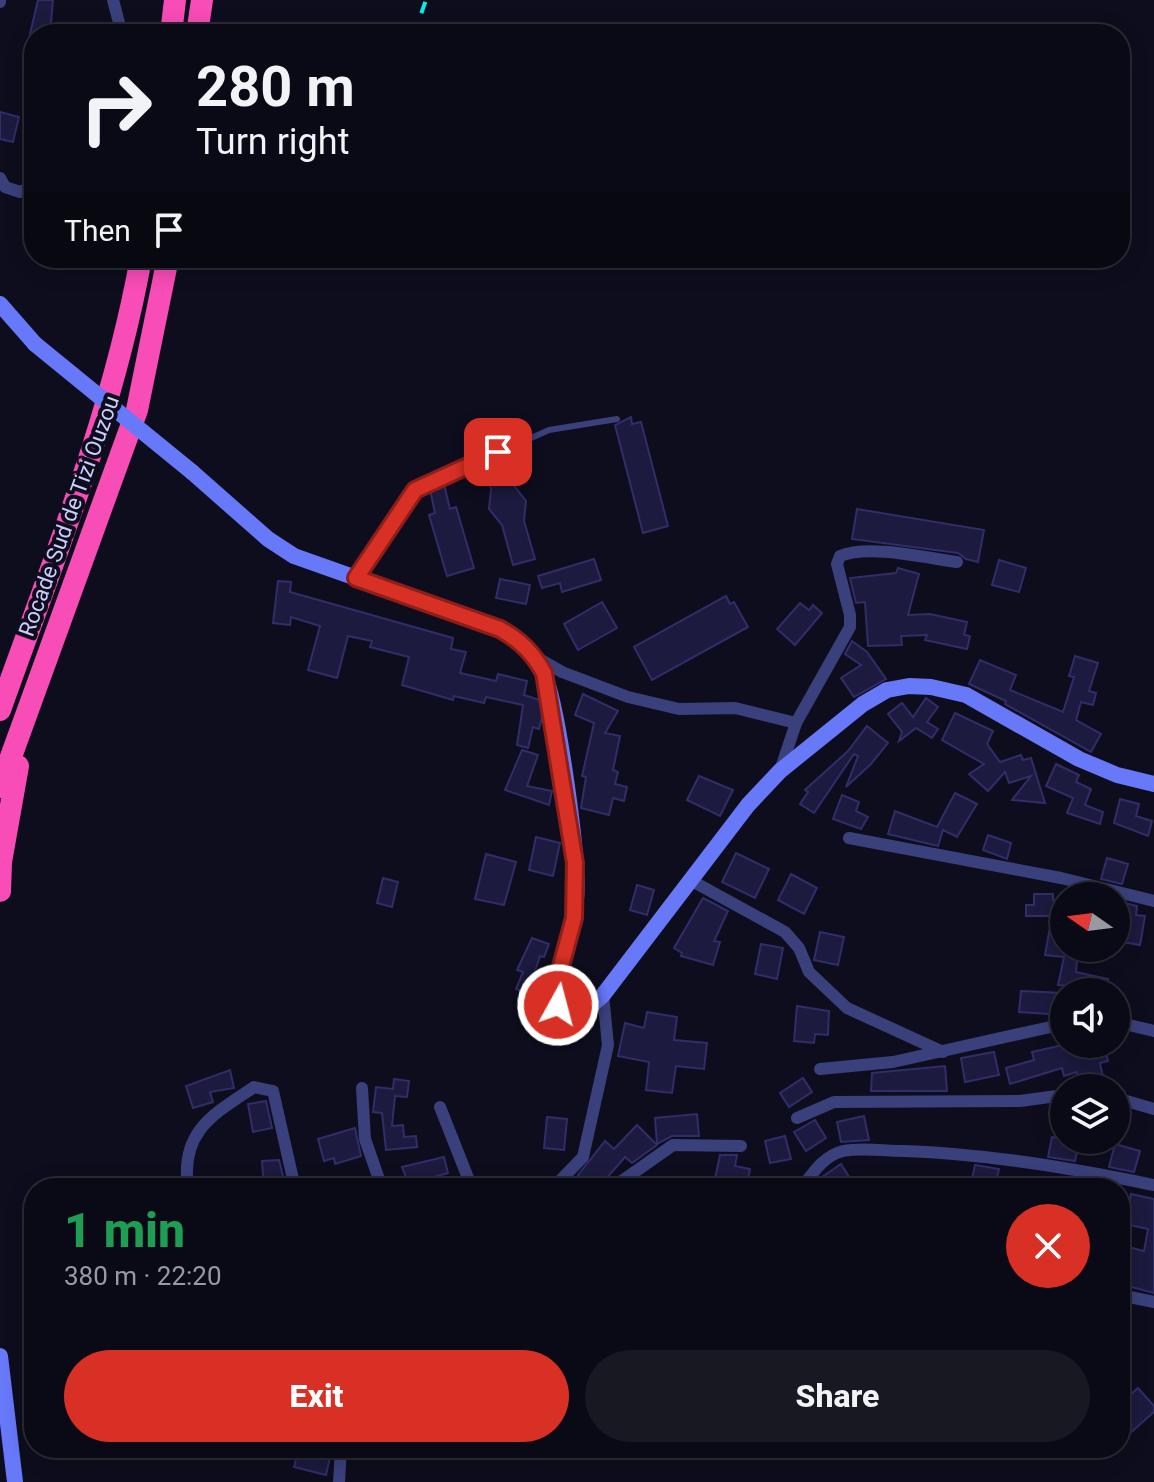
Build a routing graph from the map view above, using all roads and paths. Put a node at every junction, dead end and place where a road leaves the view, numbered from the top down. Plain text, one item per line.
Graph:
1 (113, 0) edge
2 (175, 0) edge
3 (202, 0) edge
4 (119, 24) edge
5 (172, 24) edge
6 (198, 24) edge
7 (0, 178) edge
8 (24, 190) edge
9 (139, 268) edge
10 (166, 268) edge
11 (0, 304) edge
12 (617, 419) dead end
13 (957, 562) dead end
14 (356, 578) junction
15 (534, 656) junction
16 (31, 695) junction
17 (0, 710) edge
18 (796, 723) junction
19 (780, 771) junction
20 (1154, 784) edge
21 (0, 787) edge
22 (849, 838) dead end
23 (692, 881) junction
24 (0, 891) edge
25 (1154, 901) edge
26 (603, 995) junction
27 (1130, 1025) edge
28 (1050, 1027) edge
29 (1154, 1031) edge
30 (943, 1052) junction
31 (820, 1069) dead end
32 (362, 1088) dead end
33 (1050, 1097) edge
34 (1130, 1102) edge
35 (440, 1107) dead end
36 (1154, 1109) edge
37 (797, 1118) dead end
38 (741, 1146) dead end
39 (187, 1178) edge
40 (293, 1178) edge
41 (379, 1178) edge
42 (468, 1178) edge
43 (563, 1178) edge
44 (626, 1178) edge
45 (809, 1178) edge
46 (1118, 1178) edge
47 (1130, 1180) edge
48 (1154, 1185) edge
49 (1130, 1297) edge
50 (1154, 1302) edge
51 (0, 1356) edge
52 (340, 1458) edge
53 (15, 1482) edge
54 (339, 1482) edge

1 - 4 street
2 - 5 highway
3 - 6 highway
7 - 8 street
9 - 17 highway, Rocade Sud de Tizi Ouzou
10 - 16 highway, Rocade Sud de Tizi Ouzou
11 - 14 main road, bridge
12 - 14 lane
13 - 18 street
14 - 15 main road
15 - 18 street
15 - 26 main road
16 - 21 highway, Rocade Sud de Tizi Ouzou
16 - 24 highway
18 - 19 street
19 - 20 main road
19 - 23 main road
22 - 25 street
23 - 26 main road
23 - 30 street
26 - 43 street
27 - 29 street
28 - 30 street
30 - 31 street
32 - 41 street
33 - 37 street
34 - 36 street
35 - 42 street
38 - 44 street
39 - 40 street
45 - 46 street
47 - 48 street
49 - 50 street
51 - 53 main road
52 - 54 street

